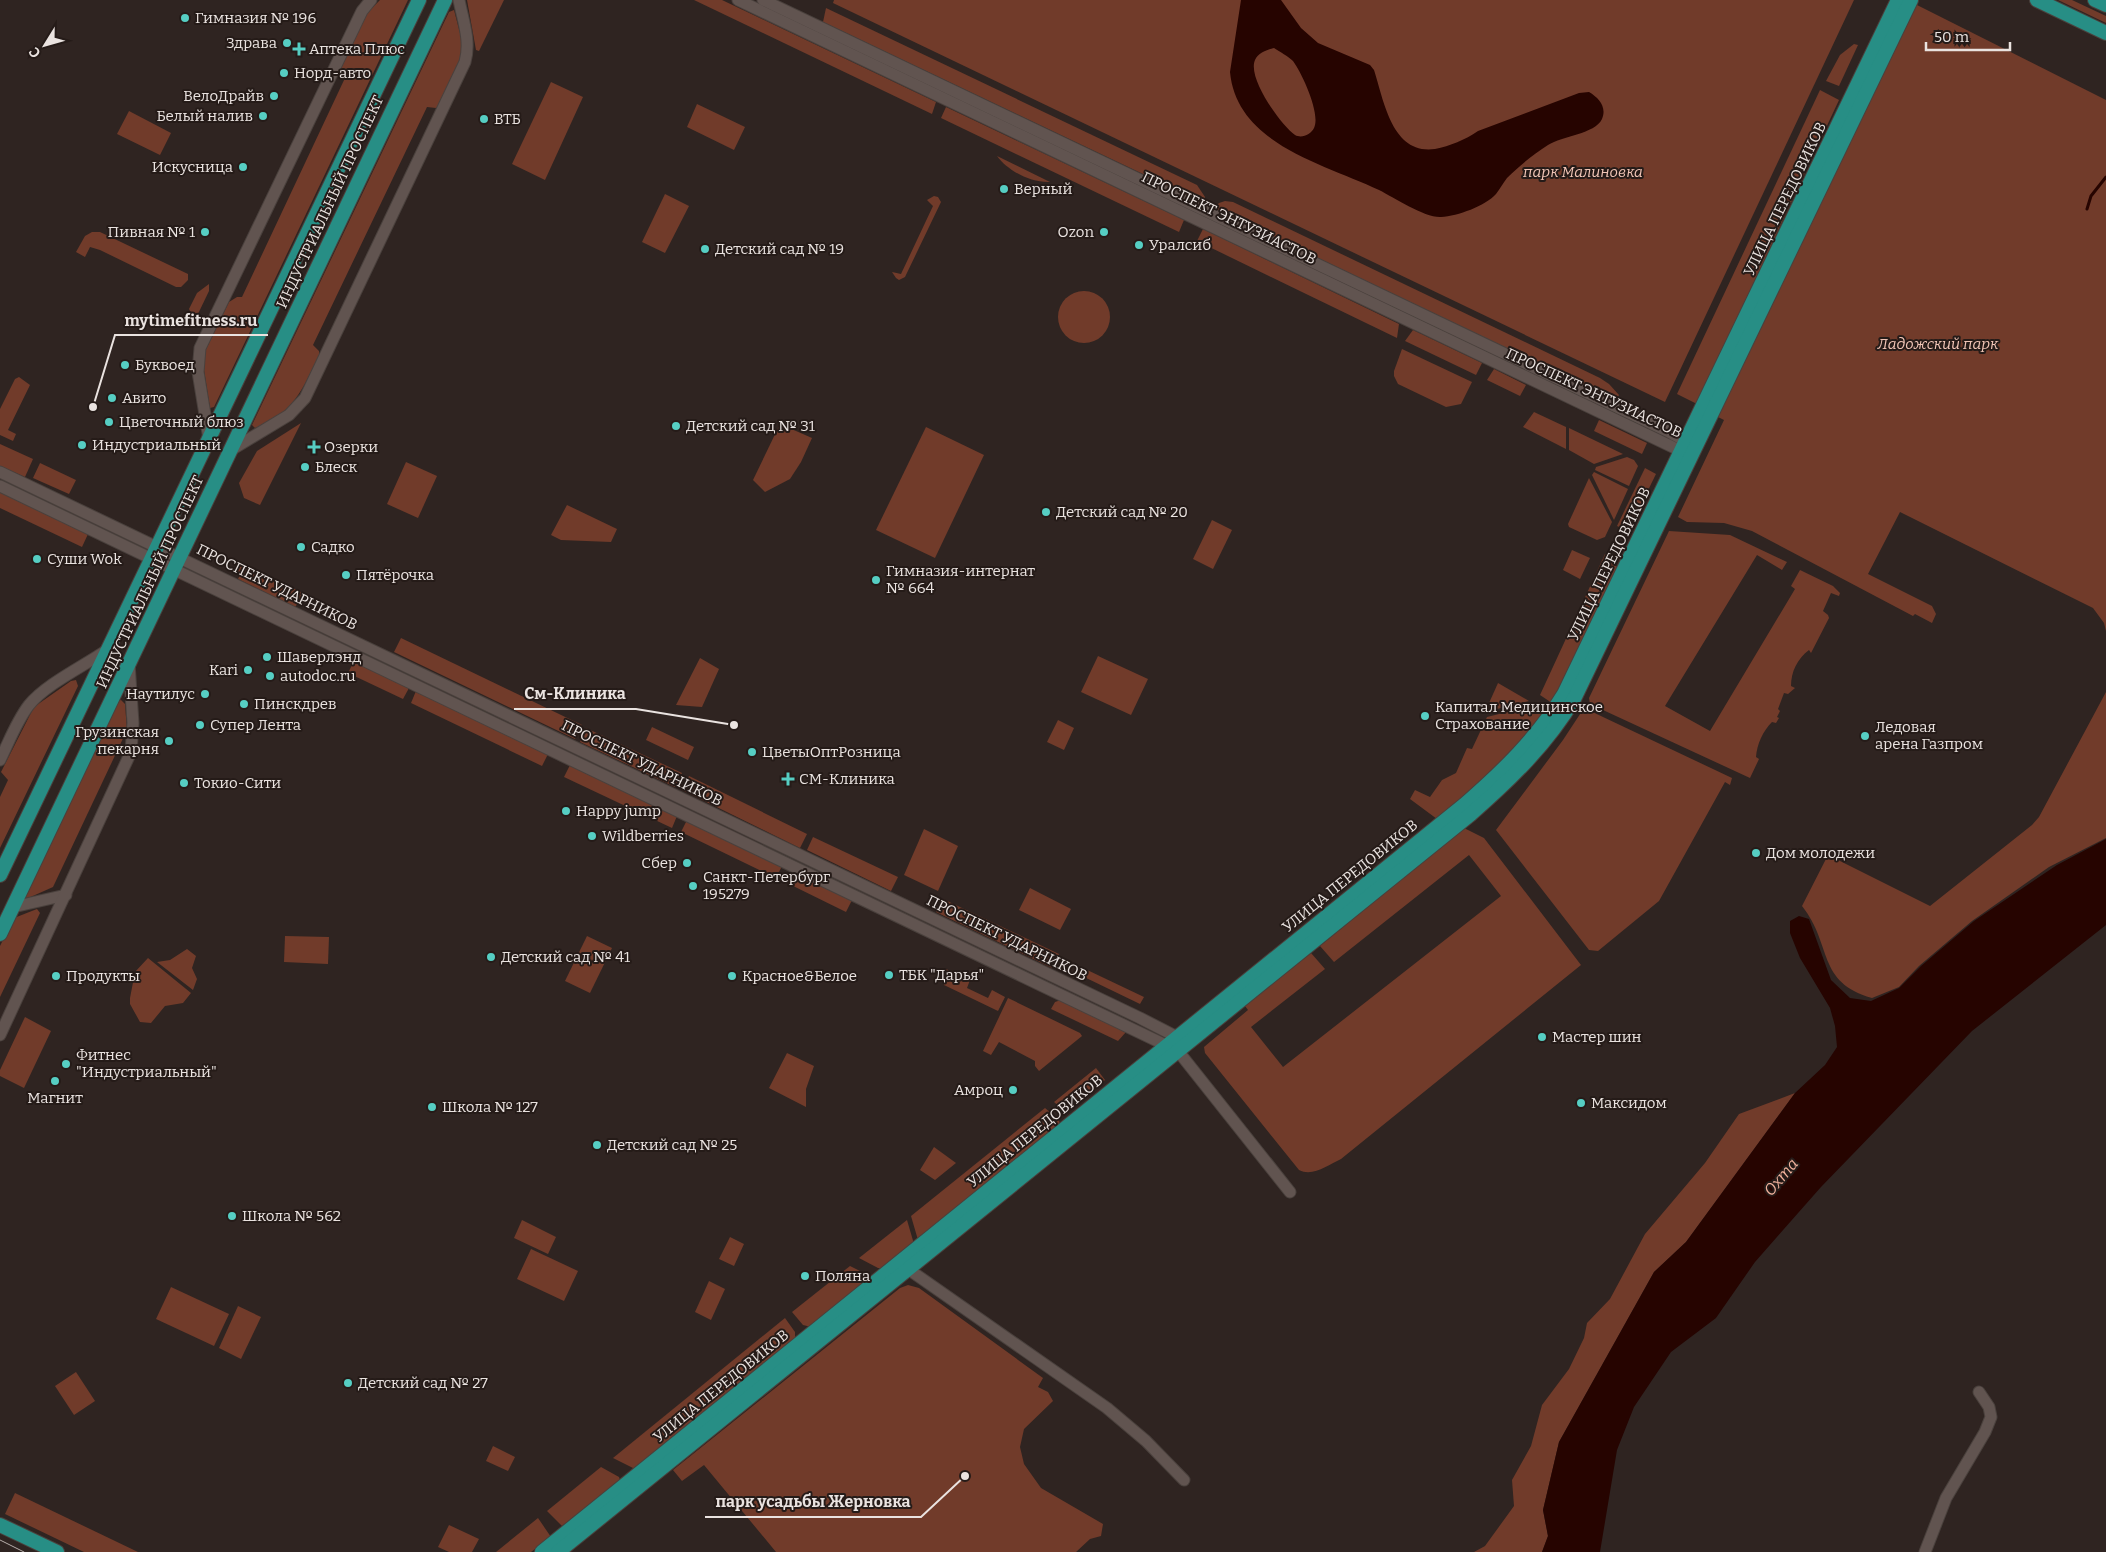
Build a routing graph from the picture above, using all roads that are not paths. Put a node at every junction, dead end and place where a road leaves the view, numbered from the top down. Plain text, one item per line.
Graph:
1 (371, 0) edge
2 (419, 0) edge
3 (445, 0) edge
4 (459, 0) edge
5 (738, 0) edge
6 (763, 0) edge
7 (1898, 0) edge
8 (1911, 0) edge
9 (2037, 0) edge
10 (2095, 0) edge
11 (2106, 5) edge
12 (2106, 33) edge
13 (209, 439) junction
14 (1687, 447) junction
15 (230, 450) junction
16 (0, 472) edge
17 (0, 486) edge
18 (154, 553) junction
19 (176, 563) junction
20 (107, 650) junction
21 (129, 662) junction
22 (0, 760) edge
23 (801, 855) junction
24 (796, 866) junction
25 (0, 875) edge
26 (66, 896) junction
27 (13, 907) junction
28 (0, 934) edge
29 (0, 1035) edge
30 (1174, 1044) junction
31 (1290, 1192) dead end
32 (908, 1269) junction
33 (1979, 1392) dead end
34 (1184, 1480) dead end
35 (0, 1525) edge
36 (57, 1552) edge
37 (542, 1552) edge
38 (558, 1552) edge
39 (1925, 1552) edge

1 - 13 street
2 - 13 main road, ИНДУСТРИАЛЬНЫЙ ПРОСПЕКТ
3 - 15 main road, ИНДУСТРИАЛЬНЫЙ ПРОСПЕКТ
4 - 15 street
5 - 14 street, ПРОСПЕКТ ЭНТУЗИАСТОВ
6 - 14 street, ПРОСПЕКТ ЭНТУЗИАСТОВ
7 - 14 main road, УЛИЦА ПЕРЕДОВИКОВ
8 - 14 main road, УЛИЦА ПЕРЕДОВИКОВ
9 - 12 main road
10 - 11 main road
13 - 18 main road, ИНДУСТРИАЛЬНЫЙ ПРОСПЕКТ
14 - 30 main road, УЛИЦА ПЕРЕДОВИКОВ
15 - 19 main road, ИНДУСТРИАЛЬНЫЙ ПРОСПЕКТ
16 - 18 street, ПРОСПЕКТ УДАРНИКОВ
17 - 18 street, ПРОСПЕКТ УДАРНИКОВ
18 - 19 street, ПРОСПЕКТ УДАРНИКОВ
18 - 20 main road, ИНДУСТРИАЛЬНЫЙ ПРОСПЕКТ
19 - 21 main road, ИНДУСТРИАЛЬНЫЙ ПРОСПЕКТ
19 - 23 street, ПРОСПЕКТ УДАРНИКОВ
19 - 24 street, ПРОСПЕКТ УДАРНИКОВ
20 - 22 street
20 - 25 main road, ИНДУСТРИАЛЬНЫЙ ПРОСПЕКТ
21 - 26 street
21 - 27 main road, ИНДУСТРИАЛЬНЫЙ ПРОСПЕКТ
23 - 24 street
23 - 30 street, ПРОСПЕКТ УДАРНИКОВ
24 - 30 street, ПРОСПЕКТ УДАРНИКОВ
26 - 27 street
26 - 29 street
27 - 28 main road, ИНДУСТРИАЛЬНЫЙ ПРОСПЕКТ
30 - 31 street, ПРОСПЕКТ УДАРНИКОВ
30 - 32 main road, УЛИЦА ПЕРЕДОВИКОВ
30 - 37 main road, УЛИЦА ПЕРЕДОВИКОВ
32 - 34 street
32 - 38 main road, УЛИЦА ПЕРЕДОВИКОВ
33 - 39 street
35 - 36 main road

